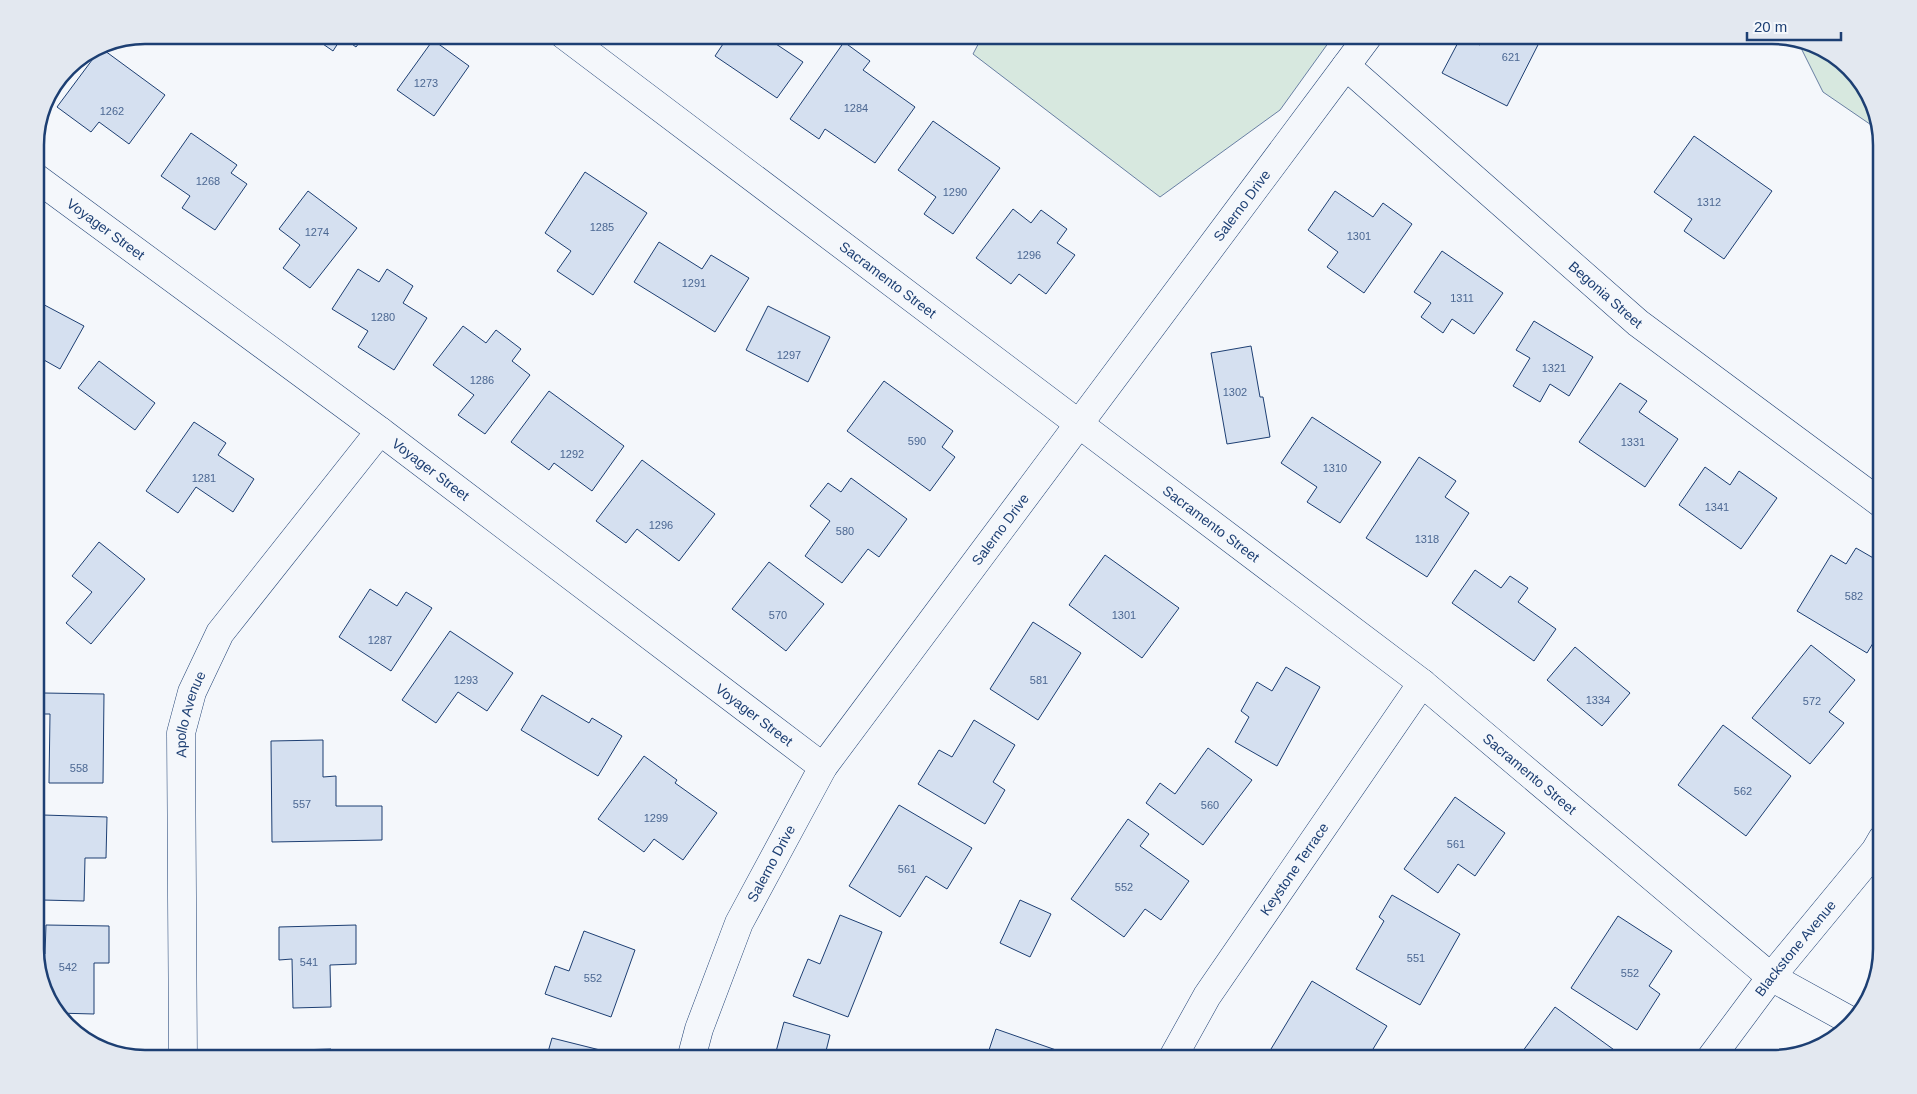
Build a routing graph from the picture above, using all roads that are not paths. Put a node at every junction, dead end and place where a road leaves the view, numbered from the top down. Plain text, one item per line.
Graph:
1 (576, 44) edge
2 (1362, 44) edge
3 (1346, 66) junction
4 (44, 184) edge
5 (1079, 425) junction
6 (380, 431) junction
7 (1873, 497) edge
8 (1422, 684) junction
9 (823, 767) junction
10 (1873, 853) edge
11 (1771, 976) junction
12 (1846, 1018) edge
13 (184, 1050) edge
14 (693, 1050) edge
15 (1177, 1050) edge
16 (1717, 1050) edge

1 - 5 street, Sacramento Street
2 - 3 street, Salerno Drive
3 - 5 street, Salerno Drive
3 - 7 street, Begonia Street
4 - 6 street, Voyager Street
5 - 8 street, Sacramento Street
5 - 9 street, Salerno Drive
6 - 9 street, Voyager Street
6 - 13 street, Apollo Avenue
8 - 11 street, Sacramento Street
8 - 15 street, Keystone Terrace
9 - 14 street, Salerno Drive
10 - 11 street, Blackstone Avenue
11 - 12 street, Sacramento Street
11 - 16 street, Blackstone Avenue

